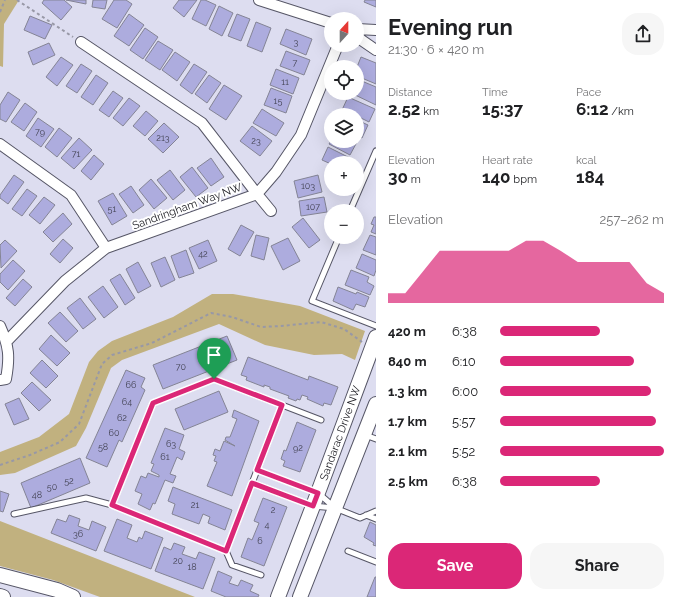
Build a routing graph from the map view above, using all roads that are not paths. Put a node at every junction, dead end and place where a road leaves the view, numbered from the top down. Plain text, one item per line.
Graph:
1 (259, 0) edge
2 (324, 21) edge
3 (364, 29) edge
4 (376, 30) edge
5 (81, 42) road end
6 (364, 42) edge
7 (376, 50) edge
8 (335, 52) edge
9 (0, 144) edge
10 (376, 150) edge
11 (257, 194) junction
12 (353, 204) edge
13 (271, 211) dead end
14 (336, 244) edge
15 (106, 248) junction
16 (0, 326) edge
17 (376, 326) edge
18 (370, 340) edge
19 (7, 341) junction
20 (371, 363) edge
21 (0, 380) edge
22 (376, 404) edge
23 (282, 405) junction
24 (321, 420) dead end
25 (370, 437) edge
26 (257, 470) junction
27 (252, 483) junction
28 (316, 500) junction
29 (112, 505) junction
30 (335, 508) junction
31 (376, 511) edge
32 (14, 514) dead end
33 (366, 515) junction
34 (376, 519) edge
35 (226, 551) junction
36 (348, 551) dead end
37 (376, 562) edge
38 (0, 575) edge
39 (261, 575) dead end
40 (0, 596) edge
41 (3, 597) edge
42 (73, 597) edge
43 (278, 597) edge
44 (300, 597) edge

1 - 2 street
3 - 4 street
5 - 11 street
6 - 7 street
8 - 11 street, Sandringham Way NW
9 - 15 street
10 - 12 lane
11 - 13 street
11 - 15 street, Sandringham Way NW
14 - 17 lane
15 - 19 street, Sandringham Way NW
16 - 19 street
18 - 20 street, Sandarac Drive NW
19 - 21 street
20 - 28 street, Sandarac Drive NW
22 - 25 street, Sandarac Drive NW
23 - 24 lane
23 - 26 lane
23 - 29 lane
25 - 30 street, Sandarac Drive NW
26 - 27 lane
26 - 28 lane
27 - 28 lane
27 - 35 lane
28 - 30 lane
28 - 30 lane
28 - 43 street, Sandarac Drive NW
29 - 32 lane
29 - 35 lane
30 - 33 lane
30 - 44 street, Sandarac Drive NW
31 - 33 lane
33 - 34 lane
35 - 39 lane
36 - 37 lane
38 - 42 street
40 - 41 street

